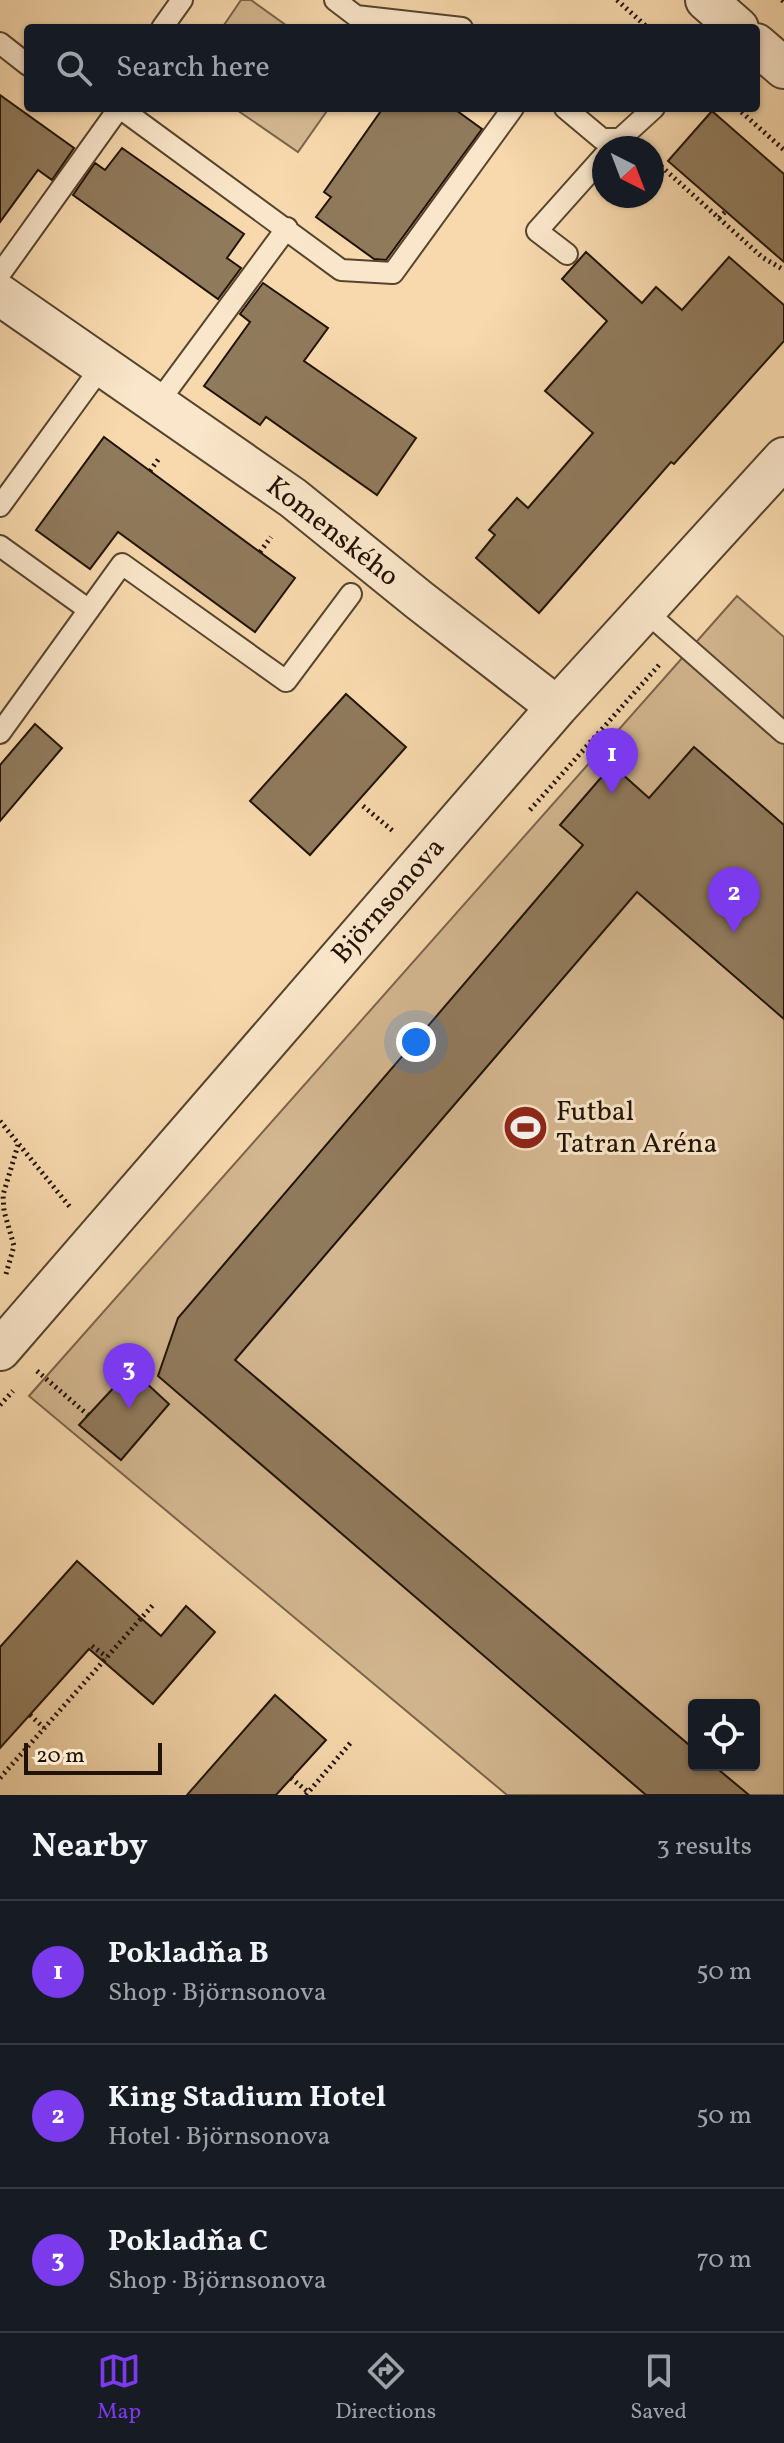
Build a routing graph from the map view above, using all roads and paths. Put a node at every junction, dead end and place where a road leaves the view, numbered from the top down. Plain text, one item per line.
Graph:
1 (182, 0) edge
2 (335, 0) edge
3 (617, 0) edge
4 (165, 24) edge
5 (427, 24) edge
6 (644, 24) edge
7 (0, 43) edge
8 (760, 48) edge
9 (24, 62) edge
10 (784, 68) edge
11 (117, 112) edge
12 (126, 112) edge
13 (510, 112) edge
14 (570, 112) edge
15 (650, 112) edge
16 (741, 112) edge
17 (598, 136) edge
18 (624, 136) edge
19 (784, 150) edge
20 (592, 169) edge
21 (664, 169) edge
22 (726, 211) dead end
23 (719, 218) junction
24 (287, 228) junction
25 (567, 254) dead end
26 (784, 270) edge
27 (0, 274) edge
28 (0, 295) edge
29 (102, 366) junction
30 (157, 404) junction
31 (149, 449) dead end
32 (160, 457) junction
33 (784, 458) edge
34 (173, 466) dead end
35 (150, 471) dead end
36 (0, 506) edge
37 (259, 528) dead end
38 (271, 537) junction
39 (283, 545) dead end
40 (0, 546) edge
41 (260, 552) dead end
42 (351, 594) dead end
43 (89, 610) junction
44 (644, 610) junction
45 (557, 707) junction
46 (3, 723) edge
47 (784, 733) edge
48 (363, 806) dead end
49 (403, 840) dead end
50 (0, 1121) edge
51 (18, 1144) junction
52 (61, 1217) dead end
53 (14, 1268) dead end
54 (17, 1359) edge
55 (88, 1415) dead end
56 (153, 1605) dead end
57 (92, 1646) dead end
58 (107, 1657) junction
59 (30, 1715) dead end
60 (44, 1728) junction
61 (352, 1741) dead end
62 (0, 1778) edge
63 (291, 1778) dead end
64 (307, 1794) edge

1 - 4 lane
2 - 5 lane
3 - 6 path
7 - 9 lane
8 - 10 street
11 - 27 lane
12 - 24 lane
13 - 24 lane
14 - 17 lane
15 - 18 lane
16 - 19 path
20 - 25 lane
21 - 23 path
22 - 23 path
23 - 26 path
24 - 30 lane
28 - 29 street, Komenského
29 - 30 street, Komenského
29 - 36 lane
30 - 45 street, Komenského
31 - 32 path
32 - 34 path
32 - 35 path
33 - 44 street, Björnsonova
37 - 38 path
38 - 39 path
38 - 41 path
40 - 43 lane
42 - 43 lane, Komenského
43 - 46 lane, Komenského
44 - 45 street, Björnsonova
44 - 47 lane
45 - 54 street, Björnsonova
48 - 49 path
50 - 51 path
51 - 52 path
51 - 53 path
54 - 55 path
56 - 58 path
57 - 58 path
58 - 60 path
59 - 60 path
60 - 62 path
61 - 64 path
63 - 64 path

